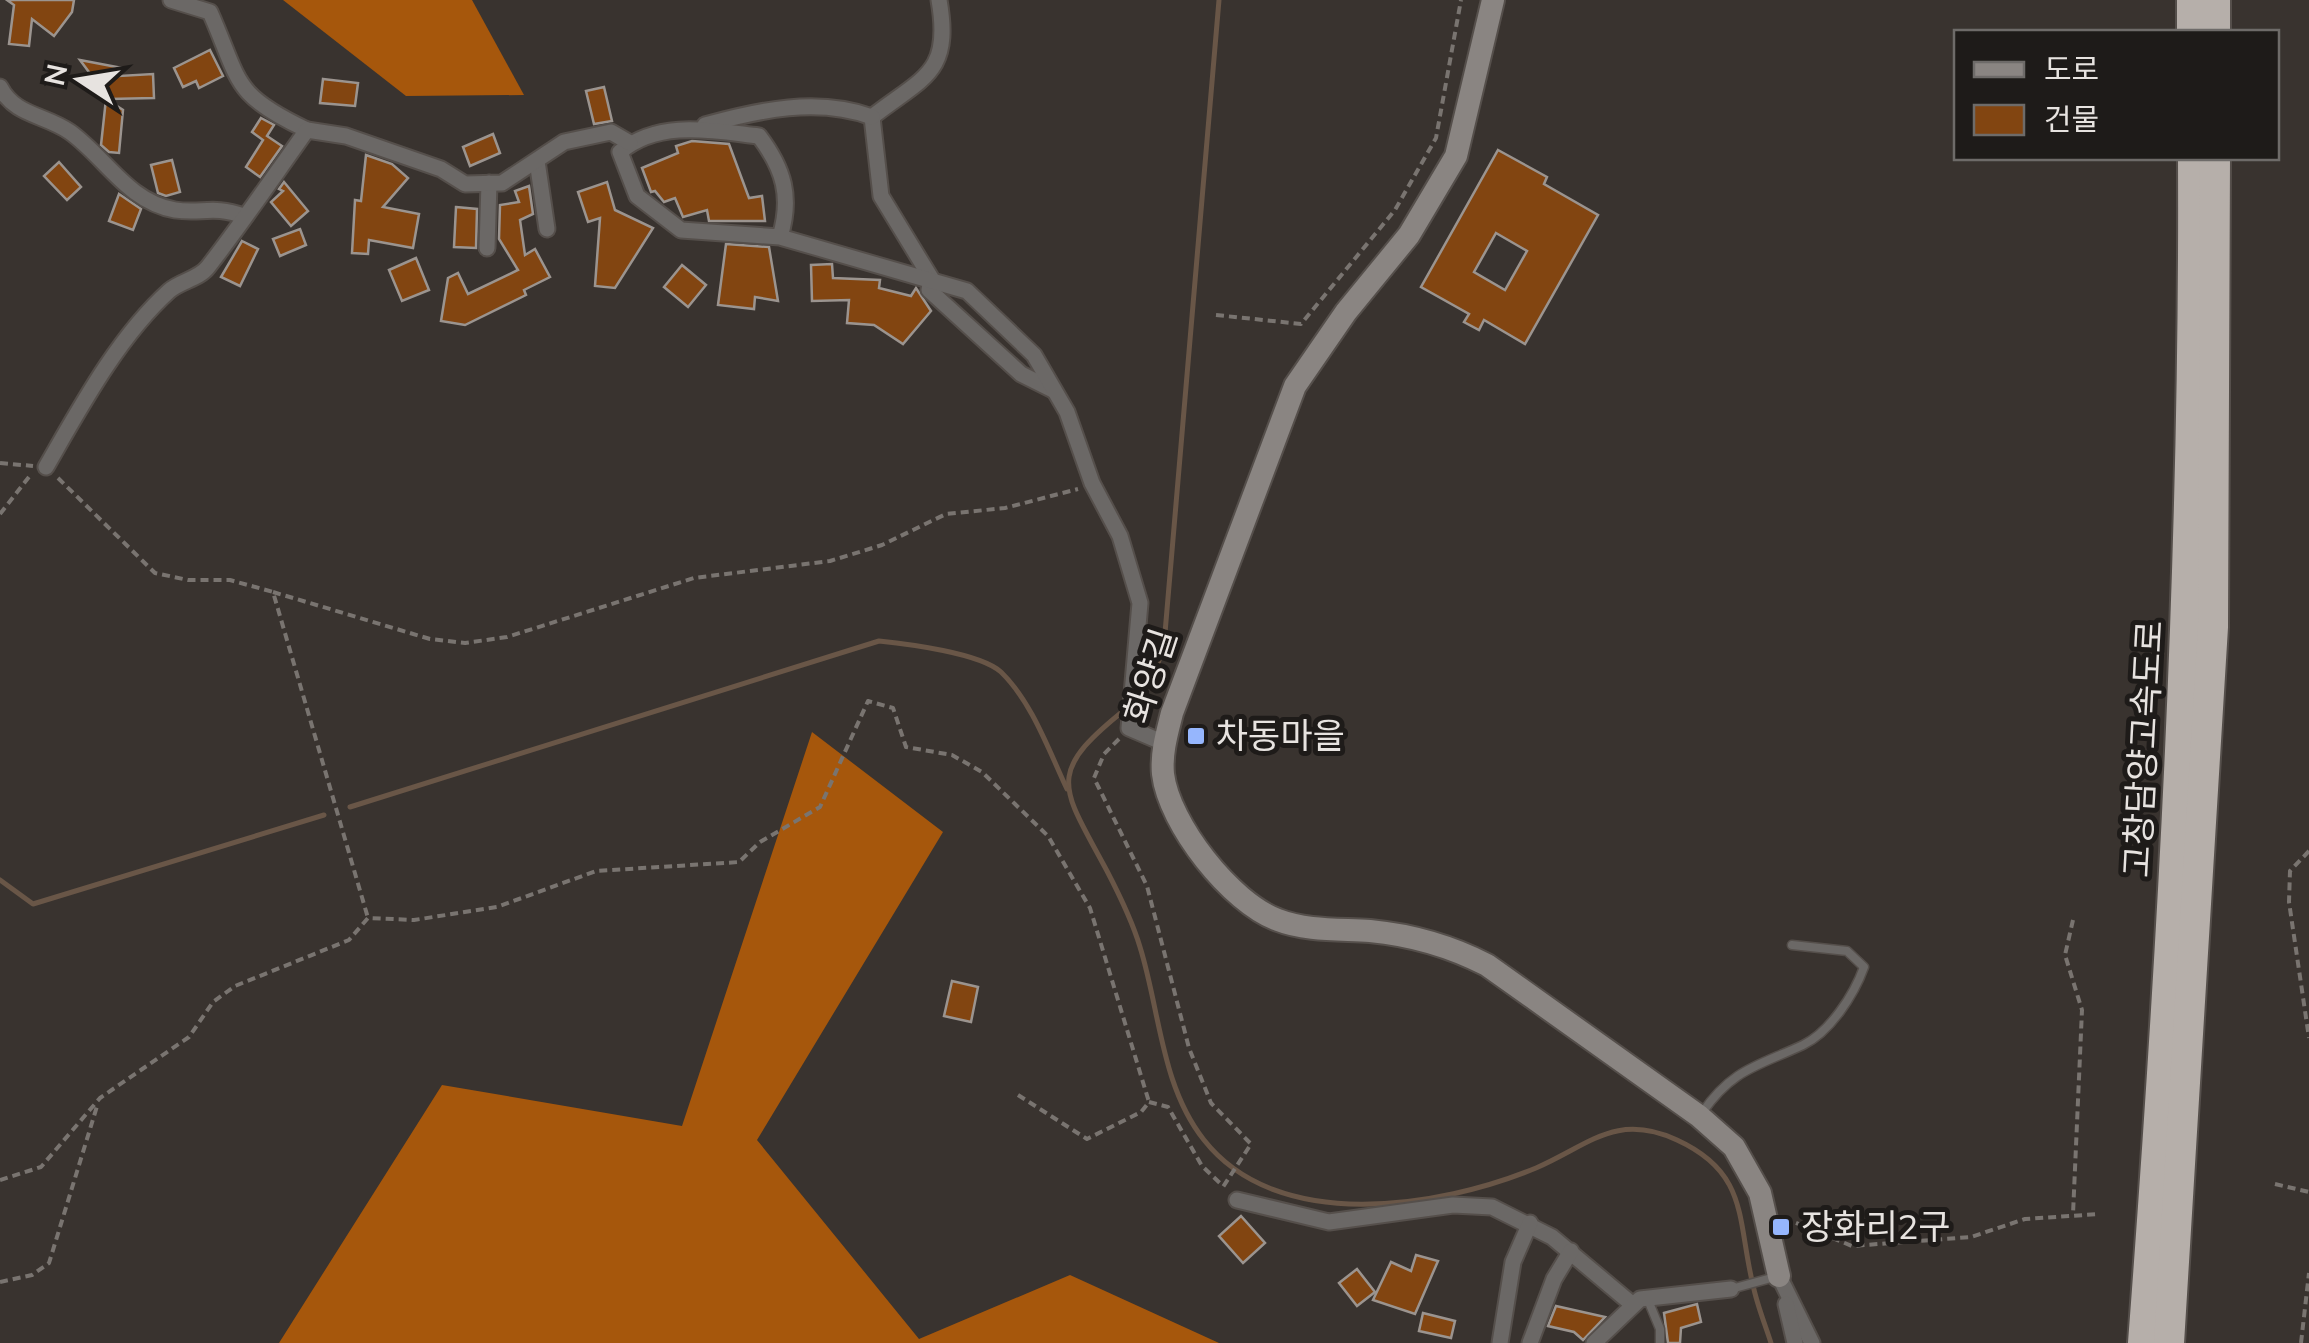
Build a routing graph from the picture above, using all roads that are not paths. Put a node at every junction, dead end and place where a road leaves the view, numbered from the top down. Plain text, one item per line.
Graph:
1 (171, 0) edge
2 (939, 0) edge
3 (1493, 0) edge
4 (2192, 0) edge
5 (2216, 0) edge
6 (2192, 30) edge
7 (2215, 30) edge
8 (0, 87) edge
9 (872, 117) junction
10 (701, 126) junction
11 (307, 130) junction
12 (630, 144) junction
13 (537, 160) junction
14 (2193, 160) edge
15 (2215, 160) edge
16 (488, 183) junction
17 (244, 216) junction
18 (547, 228) dead end
19 (780, 237) junction
20 (486, 248) dead end
21 (931, 278) junction
22 (1053, 390) junction
23 (46, 468) road end
24 (1164, 743) junction
25 (1792, 944) dead end
26 (1699, 1116) junction
27 (1238, 1200) dead end
28 (1530, 1223) junction
29 (1571, 1251) junction
30 (1770, 1278) junction
31 (1731, 1289) joint
32 (1640, 1301) junction
33 (1500, 1343) edge
34 (1530, 1343) edge
35 (1594, 1343) edge
36 (1660, 1343) edge
37 (1795, 1343) edge
38 (1812, 1343) edge
39 (2143, 1343) edge
40 (2169, 1343) edge

1 - 11 street
2 - 9 street
3 - 24 street, 화양길
4 - 6 highway
5 - 7 highway
8 - 17 street
9 - 10 street
9 - 21 street
10 - 12 street
10 - 19 street
11 - 16 street
11 - 17 street
12 - 13 street
12 - 19 street
13 - 16 street
13 - 18 street
14 - 39 highway, 고창담양고속도로
15 - 40 highway, 고창담양고속도로
16 - 20 street
17 - 23 street
19 - 21 street
21 - 22 street
21 - 22 street
22 - 24 street
24 - 26 street, 화양길
25 - 26 lane
26 - 30 street, 화양길
27 - 28 street
28 - 29 street
28 - 33 street
29 - 32 street
29 - 34 street
30 - 31 lane
30 - 37 street, 화양길
30 - 38 street, 화양길
31 - 32 street
32 - 35 street
32 - 36 lane

